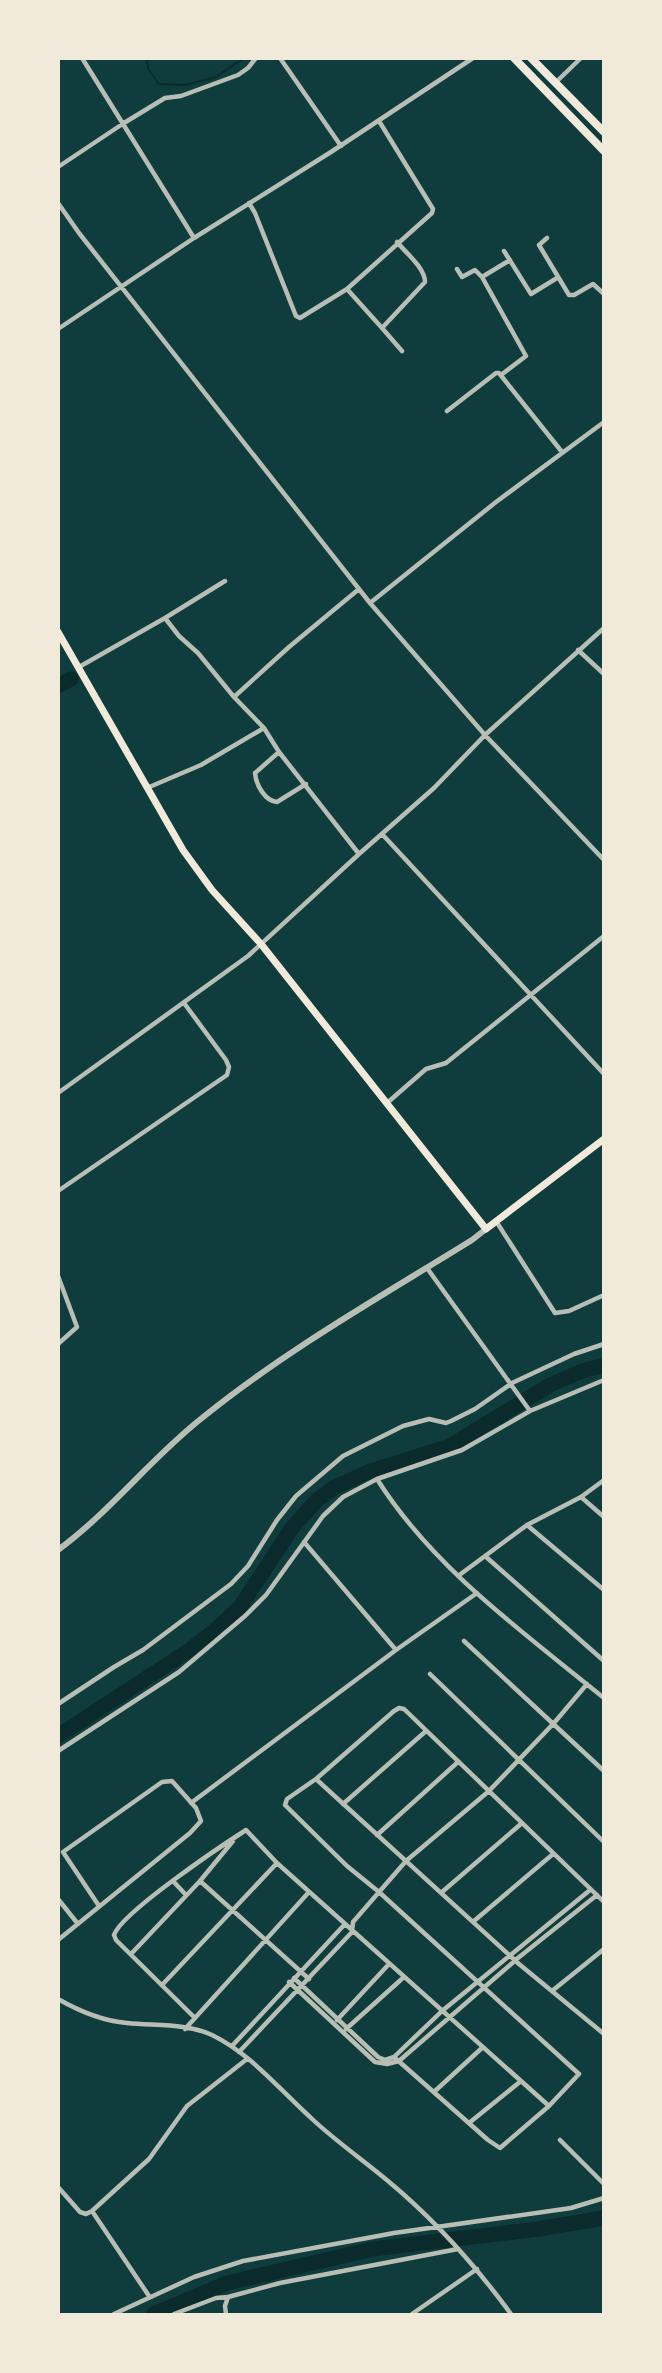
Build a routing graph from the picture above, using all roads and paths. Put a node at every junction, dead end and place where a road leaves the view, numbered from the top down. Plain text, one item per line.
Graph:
1 (82, 58) edge
2 (256, 58) edge
3 (280, 58) edge
4 (473, 58) edge
5 (514, 58) edge
6 (531, 58) edge
7 (581, 58) edge
8 (555, 83) junction
9 (379, 121) junction
10 (124, 123) junction
11 (603, 132) edge
12 (340, 146) junction
13 (603, 151) edge
14 (58, 167) edge
15 (58, 203) edge
16 (249, 203) junction
17 (194, 238) junction
18 (547, 238) dead end
19 (397, 243) junction
20 (504, 251) dead end
21 (510, 260) junction
22 (457, 269) dead end
23 (482, 277) junction
24 (557, 278) junction
25 (121, 286) junction
26 (347, 289) junction
27 (603, 294) edge
28 (382, 327) junction
29 (58, 329) edge
30 (402, 351) dead end
31 (501, 375) junction
32 (447, 411) dead end
33 (603, 422) edge
34 (562, 452) junction
35 (225, 580) dead end
36 (359, 590) junction
37 (370, 603) junction
38 (165, 618) junction
39 (603, 628) edge
40 (58, 632) edge
41 (578, 650) junction
42 (79, 667) junction
43 (603, 674) edge
44 (234, 697) junction
45 (264, 728) junction
46 (485, 735) junction
47 (279, 752) junction
48 (306, 784) junction
49 (147, 788) junction
50 (382, 834) junction
51 (359, 854) junction
52 (603, 860) edge
53 (603, 936) edge
54 (261, 944) junction
55 (531, 994) junction
56 (184, 1003) junction
57 (603, 1074) edge
58 (58, 1093) edge
59 (387, 1103) junction
60 (603, 1139) edge
61 (58, 1191) edge
62 (496, 1221) junction
63 (486, 1229) junction
64 (427, 1268) junction
65 (58, 1276) edge
66 (603, 1295) edge
67 (58, 1344) edge
68 (603, 1344) edge
69 (603, 1380) edge
70 (512, 1383) junction
71 (530, 1411) junction
72 (377, 1479) junction
73 (603, 1480) edge
74 (581, 1497) junction
75 (603, 1517) edge
76 (527, 1525) junction
77 (304, 1542) junction
78 (58, 1550) edge
79 (485, 1556) junction
80 (458, 1576) junction
81 (603, 1590) edge
82 (477, 1593) junction
83 (464, 1641) dead end
84 (396, 1650) junction
85 (603, 1661) edge
86 (430, 1674) dead end
87 (587, 1684) junction
88 (603, 1698) edge
89 (58, 1704) edge
90 (554, 1723) junction
91 (426, 1731) junction
92 (58, 1751) edge
93 (518, 1759) junction
94 (458, 1762) junction
95 (603, 1771) edge
96 (316, 1779) junction
97 (489, 1791) junction
98 (191, 1803) junction
99 (343, 1804) junction
100 (522, 1823) junction
101 (377, 1834) junction
102 (237, 1837) junction
103 (603, 1842) edge
104 (61, 1853) edge
105 (553, 1854) junction
106 (406, 1861) junction
107 (277, 1863) junction
108 (173, 1881) junction
109 (200, 1881) junction
110 (590, 1890) junction
111 (309, 1892) junction
112 (379, 1892) junction
113 (442, 1892) junction
114 (186, 1895) junction
115 (597, 1895) junction
116 (58, 1899) edge
117 (603, 1902) edge
118 (99, 1906) junction
119 (233, 1911) junction
120 (474, 1921) junction
121 (353, 1922) junction
122 (78, 1924) junction
123 (344, 1924) junction
124 (352, 1932) junction
125 (58, 1940) edge
126 (266, 1940) junction
127 (603, 1949) edge
128 (131, 1954) junction
129 (509, 1954) junction
130 (515, 1960) junction
131 (388, 1964) junction
132 (300, 1971) junction
133 (404, 1977) junction
134 (294, 1978) junction
135 (309, 1979) junction
136 (289, 1982) junction
137 (478, 1982) junction
138 (162, 1985) junction
139 (484, 1987) junction
140 (300, 1988) junction
141 (552, 1991) junction
142 (58, 1999) edge
143 (442, 2011) junction
144 (448, 2017) junction
145 (195, 2018) junction
146 (337, 2020) junction
147 (603, 2026) edge
148 (185, 2029) junction
149 (344, 2030) junction
150 (602, 2033) edge
151 (232, 2046) junction
152 (483, 2047) junction
153 (239, 2052) junction
154 (394, 2057) junction
155 (247, 2059) junction
156 (399, 2061) junction
157 (521, 2081) junction
158 (435, 2091) junction
159 (549, 2106) junction
160 (469, 2123) junction
161 (560, 2140) dead end
162 (603, 2184) edge
163 (58, 2187) edge
164 (603, 2198) edge
165 (92, 2211) junction
166 (439, 2228) junction
167 (457, 2247) junction
168 (477, 2269) junction
169 (149, 2296) junction
170 (228, 2297) junction
171 (114, 2314) edge
172 (174, 2314) edge
173 (226, 2314) edge
174 (412, 2314) edge
175 (511, 2314) edge

1 - 10 street
2 - 10 street
3 - 12 street
4 - 9 street
5 - 13 highway
6 - 8 highway
7 - 8 street
8 - 11 highway
9 - 12 street
9 - 19 street
10 - 14 street
10 - 17 street
12 - 16 street
15 - 25 street
16 - 17 street
16 - 26 street
17 - 25 street
18 - 24 street
19 - 26 street
19 - 28 street
20 - 21 street
21 - 23 street
21 - 24 street
22 - 23 street
23 - 31 street
24 - 27 street
25 - 29 street
25 - 36 street
26 - 28 street
28 - 30 street
31 - 32 street
31 - 34 street
33 - 34 street
34 - 37 street
35 - 38 street
36 - 37 street
36 - 44 street
37 - 46 street
38 - 42 street
38 - 44 street
39 - 41 street
40 - 42 main road
41 - 43 street
41 - 46 street
42 - 49 main road
44 - 45 street
45 - 47 street
45 - 49 street
46 - 50 street
46 - 52 street
47 - 48 street
47 - 48 street
48 - 51 street
49 - 54 main road
50 - 51 street
50 - 55 street
51 - 54 street
53 - 55 street
54 - 56 street
54 - 59 main road
55 - 57 street
55 - 59 street
56 - 58 street
56 - 61 street
59 - 63 main road
60 - 62 main road
62 - 63 main road
62 - 66 street
63 - 64 street
64 - 70 street
64 - 78 street
65 - 67 street
68 - 70 street
69 - 71 street
70 - 71 street
70 - 89 street
71 - 72 street
72 - 77 street
72 - 80 street
73 - 74 street
74 - 75 street
74 - 76 street
76 - 79 street
76 - 81 street
77 - 84 street
77 - 92 street
79 - 80 street
79 - 85 street
80 - 82 street
82 - 84 street
82 - 87 street
83 - 90 street
84 - 98 street
86 - 93 street
87 - 88 street
87 - 90 street
90 - 93 street
90 - 95 street
91 - 94 street
91 - 96 street
91 - 99 street
93 - 97 street
93 - 103 street
94 - 97 street
94 - 101 street
96 - 99 street
96 - 112 street
97 - 100 street
97 - 106 street
98 - 104 street
98 - 118 street
99 - 101 street
100 - 105 street
100 - 113 street
101 - 106 street
102 - 107 street
102 - 108 street
102 - 109 street
104 - 118 street
105 - 110 street
105 - 120 street
106 - 112 street
106 - 113 street
107 - 111 street
107 - 119 street
108 - 114 street
108 - 128 street
109 - 114 street
109 - 119 street
110 - 115 street
110 - 129 street
111 - 123 street
111 - 126 street
112 - 121 street
112 - 137 street
113 - 120 street
114 - 128 street
115 - 117 street
115 - 130 street
116 - 122 street
118 - 122 street
119 - 126 street
119 - 138 street
120 - 129 street
121 - 123 street
121 - 124 street
122 - 125 street
123 - 124 street
123 - 132 street
124 - 131 street
124 - 135 street
126 - 132 street
126 - 145 street
127 - 141 street
128 - 138 street
129 - 130 street
129 - 137 street
130 - 139 street
130 - 141 street
131 - 133 street
131 - 146 street
132 - 134 street
132 - 135 street
133 - 143 street
133 - 149 street
134 - 136 street
134 - 140 street
135 - 140 street
136 - 140 street
136 - 151 street
137 - 139 street
137 - 143 street
138 - 145 street
139 - 144 street
139 - 159 street
140 - 146 street
140 - 149 street
140 - 153 street
141 - 150 street
142 - 148 street
143 - 144 street
143 - 154 street
144 - 152 street
144 - 156 street
145 - 148 street
146 - 149 street
147 - 150 street
148 - 151 street
149 - 154 street
149 - 156 street
151 - 153 street
152 - 157 street
152 - 158 street
153 - 155 street
154 - 156 street
155 - 165 street
155 - 166 street
156 - 158 street
157 - 159 street
157 - 160 street
158 - 160 street
159 - 160 street
161 - 162 street
163 - 165 street
164 - 166 street
165 - 169 street
166 - 167 street
166 - 169 street
167 - 168 street
167 - 170 street
168 - 174 street
168 - 175 street
169 - 171 street
170 - 172 street
170 - 173 street

